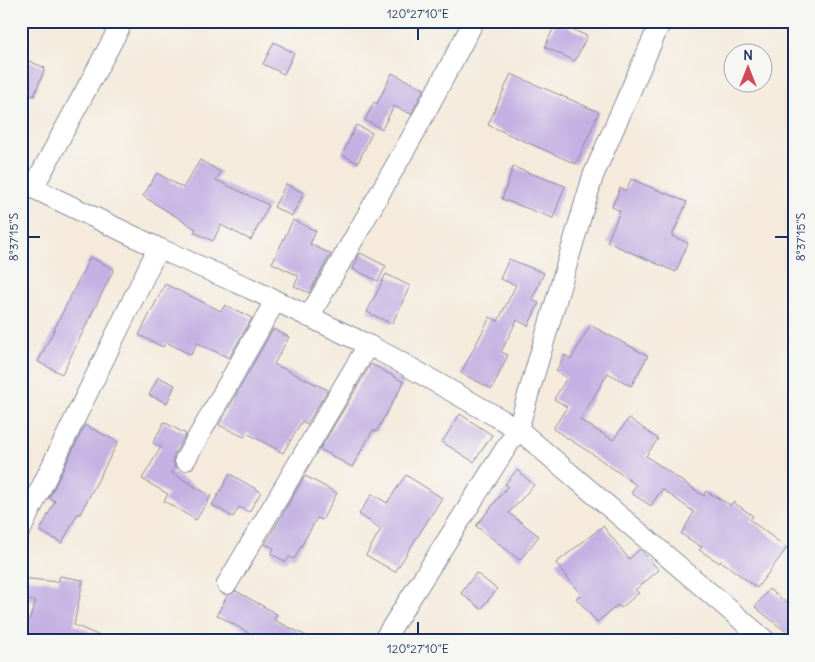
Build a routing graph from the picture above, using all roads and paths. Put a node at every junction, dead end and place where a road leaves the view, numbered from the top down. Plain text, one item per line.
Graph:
1 (123, 21) edge
2 (474, 21) edge
3 (661, 21) edge
4 (27, 186) edge
5 (158, 248) junction
6 (275, 301) junction
7 (309, 317) junction
8 (368, 345) junction
9 (518, 429) junction
10 (185, 460) dead end
11 (21, 529) edge
12 (227, 584) dead end
13 (383, 641) edge
14 (766, 641) edge

1 - 4 street
2 - 7 street
3 - 9 street
4 - 5 street
5 - 6 street
5 - 11 street
6 - 7 street
6 - 10 street
7 - 8 street
8 - 9 street
8 - 12 street
9 - 13 street
9 - 14 street

